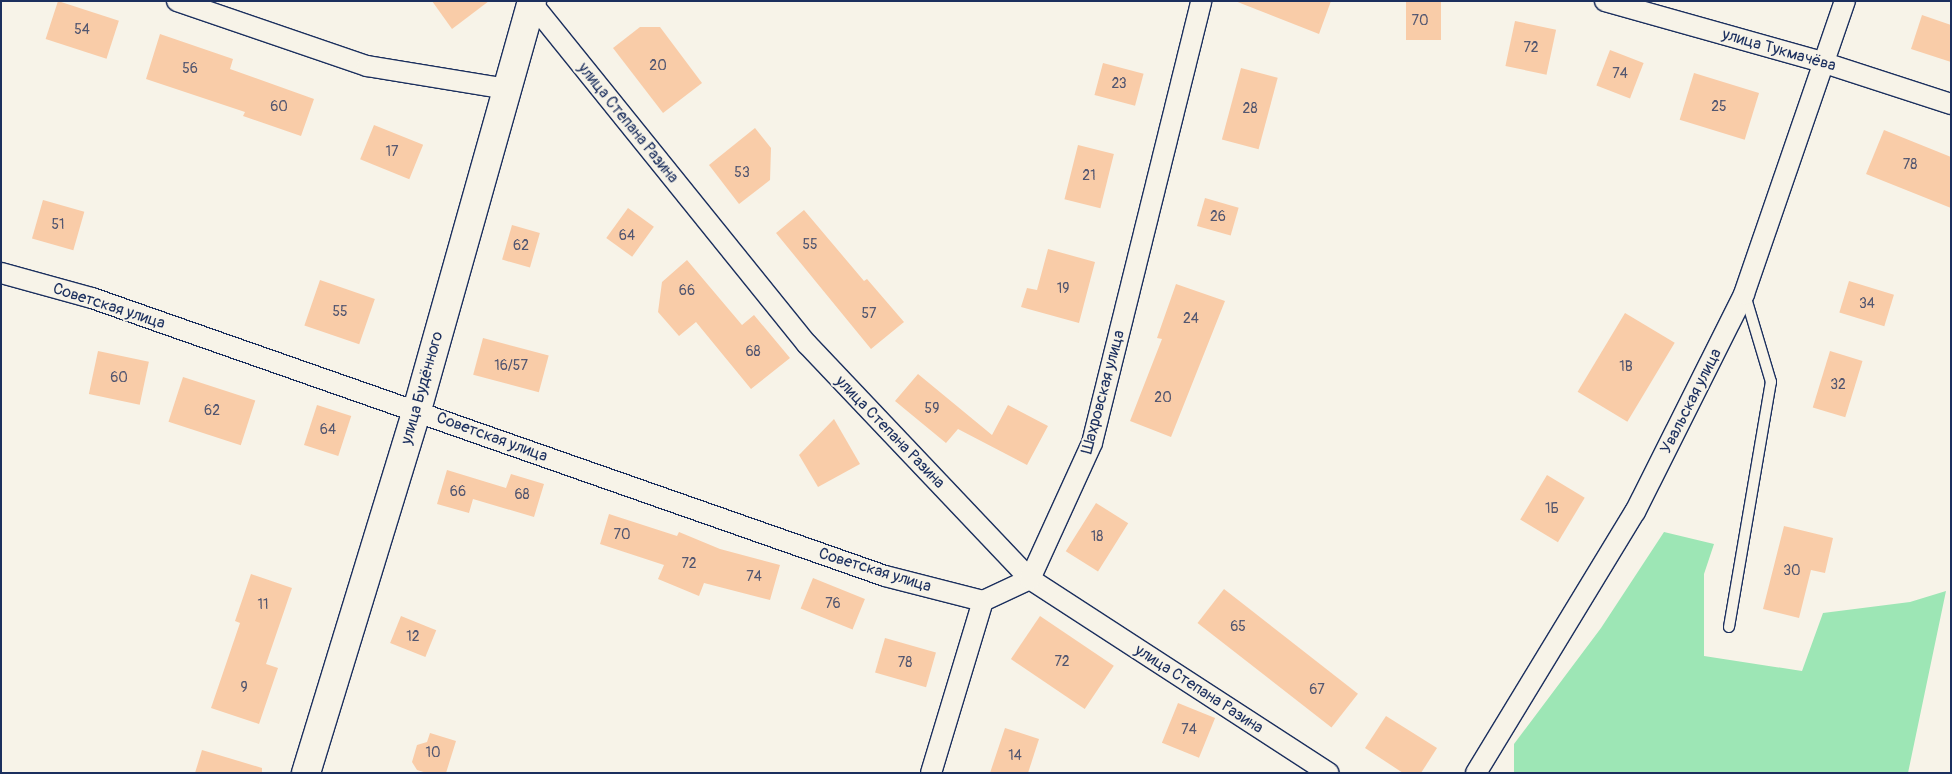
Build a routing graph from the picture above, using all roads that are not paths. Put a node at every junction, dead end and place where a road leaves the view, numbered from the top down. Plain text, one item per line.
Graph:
1 (177, 1) edge
2 (1201, 1) edge
3 (1605, 1) edge
4 (1845, 1) edge
5 (531, 2) edge
6 (1825, 63) junction
7 (508, 89) junction
8 (1951, 104) edge
9 (1, 273) edge
10 (1744, 294) junction
11 (417, 410) junction
12 (1030, 579) junction
13 (983, 600) junction
14 (1729, 627) dead end
15 (306, 773) edge
16 (931, 773) edge
17 (1329, 773) edge
18 (1476, 773) edge

1 - 7 street
2 - 12 street, Шахровская улица
3 - 6 street, улица Тукмачёва
4 - 6 street, Увальская улица
5 - 7 street, улица Будённого
5 - 12 street, улица Степана Разина
6 - 8 street, улица Тукмачёва
6 - 10 street, Увальская улица
7 - 11 street, улица Будённого
9 - 11 street, Советская улица
10 - 14 lane
10 - 18 street, Увальская улица
11 - 13 street, Советская улица
11 - 15 street, улица Будённого
12 - 13 street
12 - 17 street, улица Степана Разина
13 - 16 street

